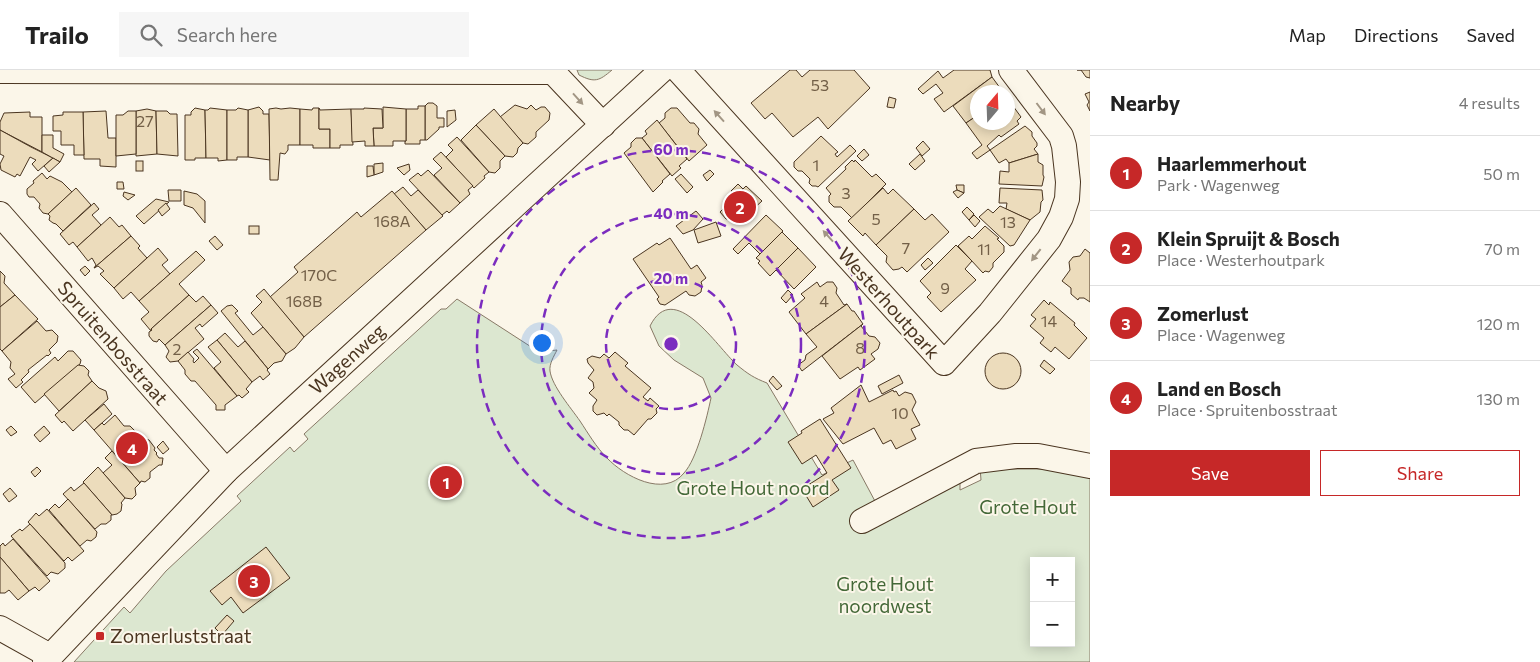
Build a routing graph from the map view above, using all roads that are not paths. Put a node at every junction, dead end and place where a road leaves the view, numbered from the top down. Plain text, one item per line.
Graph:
1 (662, 70) edge
2 (678, 70) edge
3 (1011, 70) edge
4 (0, 71) edge
5 (553, 71) edge
6 (603, 126) junction
7 (0, 214) edge
8 (1090, 466) edge
9 (226, 471) junction
10 (862, 521) dead end
11 (0, 628) edge
12 (47, 659) edge

1 - 6 street, Wagenweg
3 -> 2 street, Westerhoutpark
4 - 5 street
5 -> 6 street
6 - 9 street, Wagenweg
7 - 9 street, Spruitenbosstraat
8 - 10 street
9 - 12 street, Wagenweg
11 - 12 street

